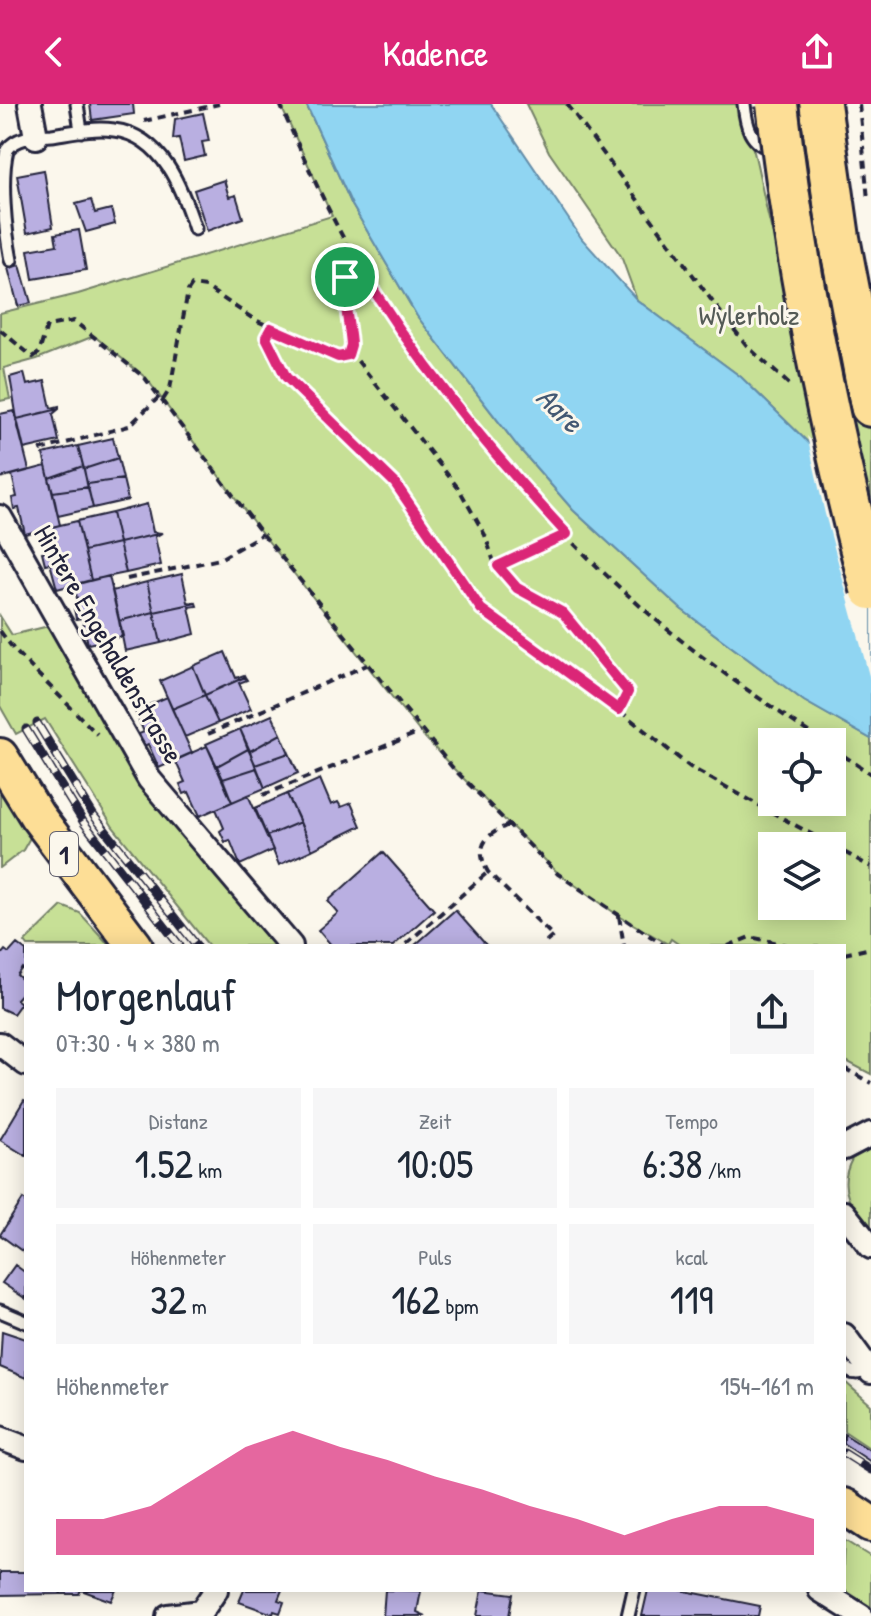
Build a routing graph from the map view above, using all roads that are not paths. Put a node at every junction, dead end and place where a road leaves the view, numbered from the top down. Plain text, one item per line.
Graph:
1 (30, 104) edge
2 (77, 104) edge
3 (744, 104) edge
4 (777, 104) edge
5 (820, 104) edge
6 (833, 104) edge
7 (81, 131) junction
8 (36, 137) junction
9 (784, 150) dead end
10 (844, 205) dead end
11 (195, 229) dead end
12 (11, 260) dead end
13 (871, 406) edge
14 (0, 517) edge
15 (871, 589) edge
16 (0, 756) edge
17 (133, 944) edge
18 (289, 944) edge
19 (0, 1044) edge
20 (24, 1062) edge
21 (871, 1134) edge
22 (846, 1147) edge
23 (846, 1216) edge
24 (871, 1247) edge
25 (0, 1311) edge
26 (24, 1321) edge
27 (846, 1338) edge
28 (846, 1369) edge
29 (870, 1370) edge
30 (0, 1438) edge
31 (24, 1447) edge
32 (846, 1507) edge
33 (871, 1524) edge
34 (215, 1592) edge
35 (634, 1592) edge
36 (823, 1592) edge
37 (202, 1614) edge
38 (854, 1614) edge
39 (168, 1616) edge
40 (628, 1616) edge

1 - 8 street
2 - 7 lane
3 - 9 lane
4 - 15 highway, bridge
5 - 13 highway
6 - 10 lane
7 - 8 lane
7 - 11 lane
8 - 12 lane
14 - 18 street, Hintere Engehaldenstrasse
16 - 17 main road, 1
19 - 20 street
21 - 22 street
23 - 24 street
25 - 26 lane
27 - 29 street
28 - 29 lane
30 - 31 street
32 - 33 main road
34 - 37 street
35 - 40 lane
36 - 38 street
37 - 39 street

